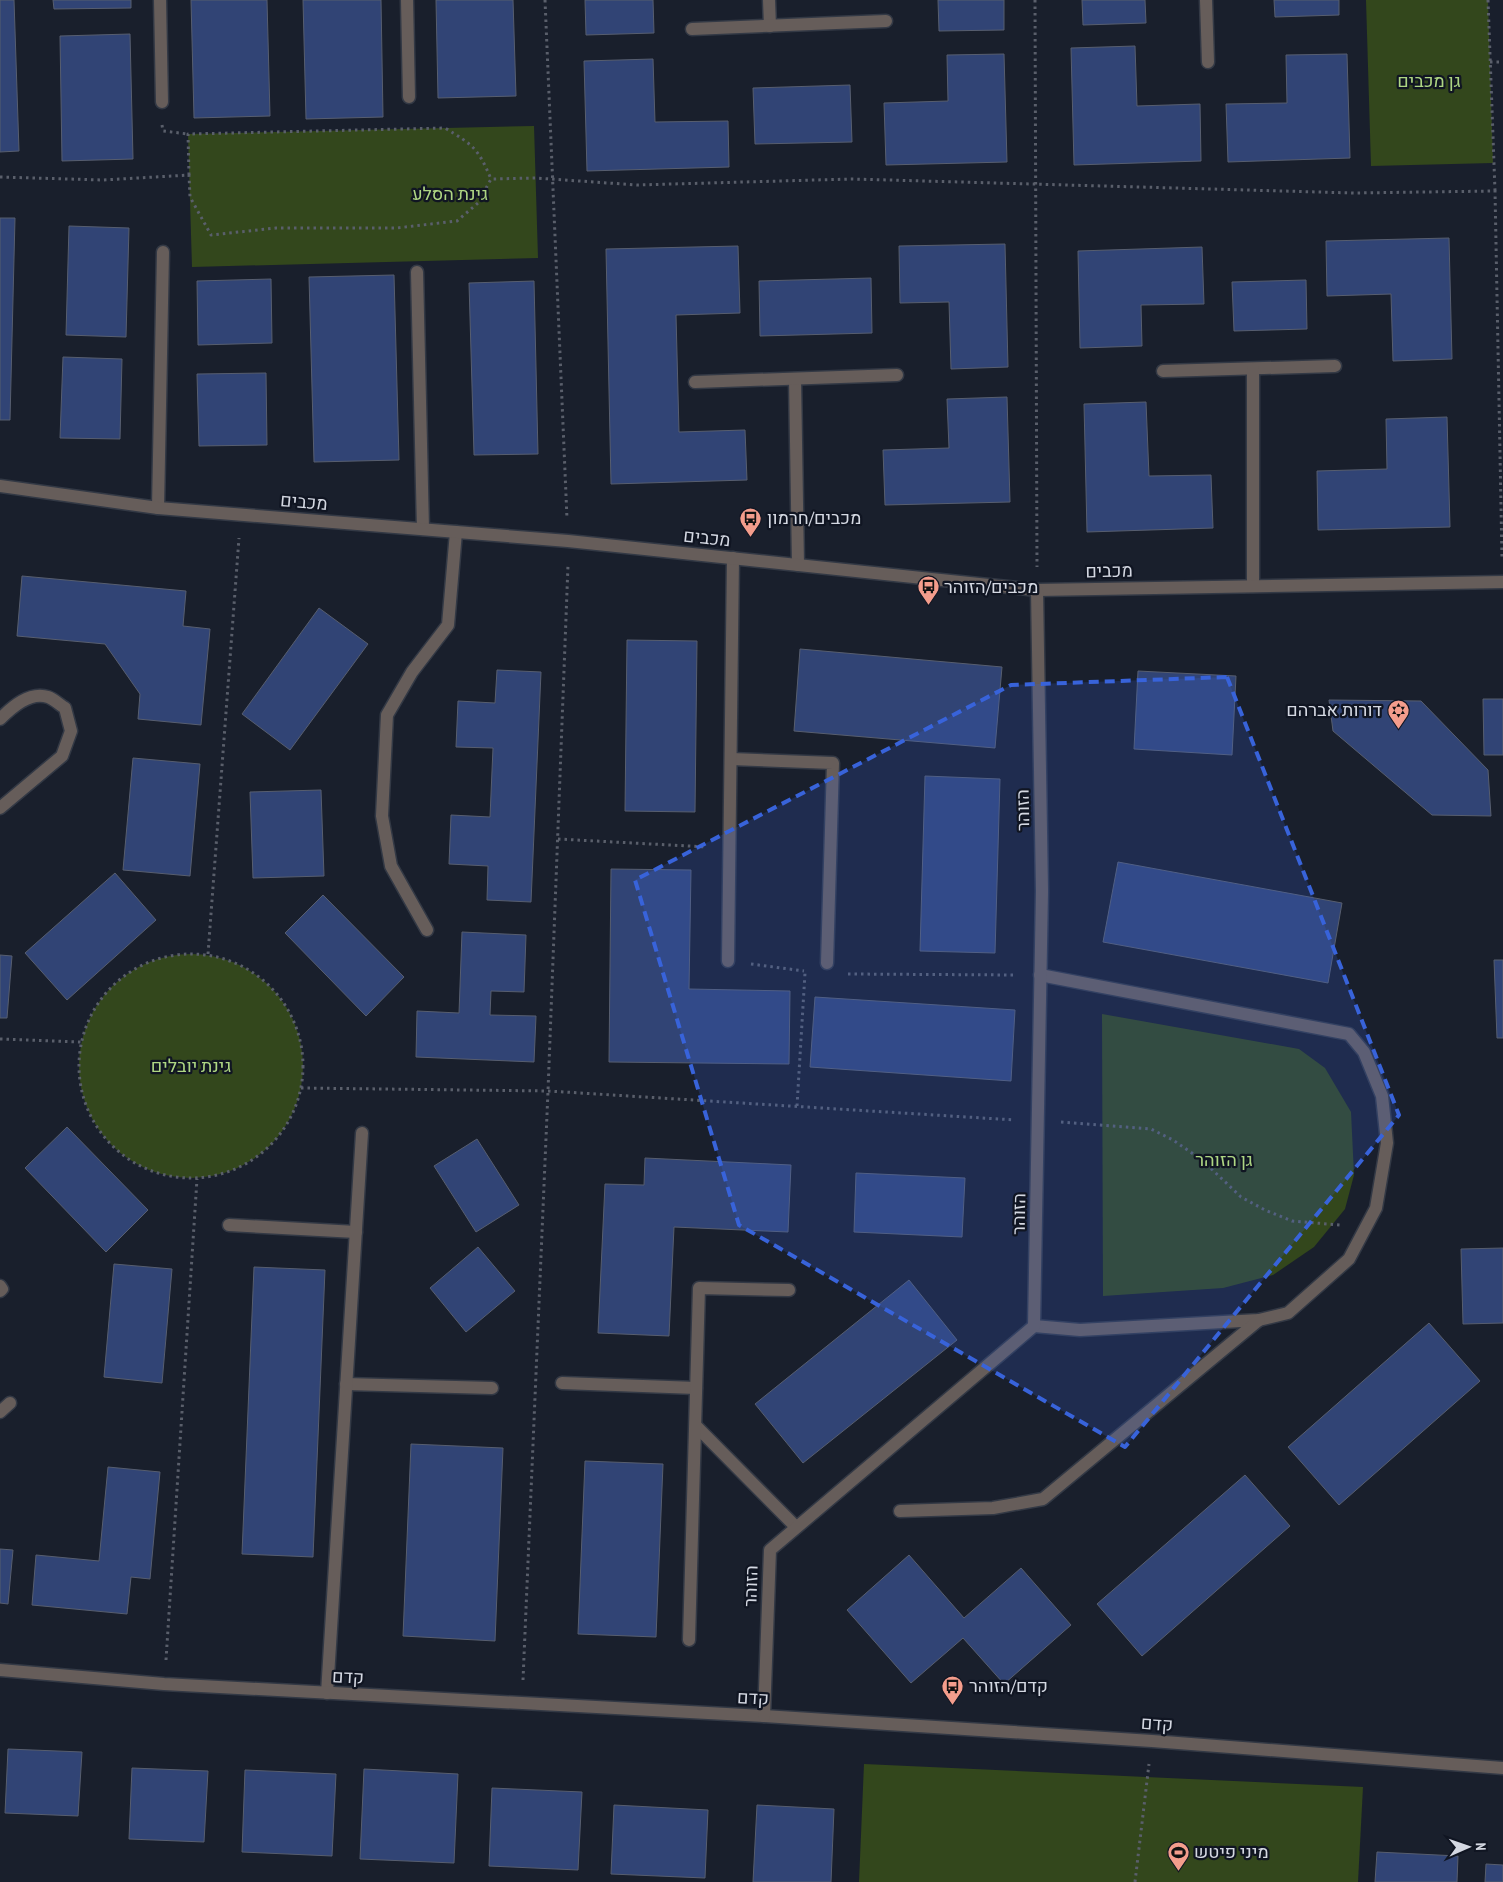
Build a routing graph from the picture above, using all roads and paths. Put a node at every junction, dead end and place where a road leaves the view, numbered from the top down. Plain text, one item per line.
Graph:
1 (160, 0) edge
2 (407, 0) edge
3 (545, 0) edge
4 (769, 0) edge
5 (1034, 0) edge
6 (1206, 0) edge
7 (1488, 0) edge
8 (886, 21) dead end
9 (770, 26) junction
10 (692, 29) dead end
11 (1208, 62) dead end
12 (1490, 62) junction
13 (1503, 62) edge
14 (409, 97) dead end
15 (162, 102) dead end
16 (189, 175) junction
17 (0, 177) edge
18 (491, 179) junction
19 (553, 179) junction
20 (1036, 184) junction
21 (1494, 191) junction
22 (163, 252) dead end
23 (417, 272) dead end
24 (1335, 366) dead end
25 (1253, 369) junction
26 (1163, 371) dead end
27 (898, 375) dead end
28 (795, 379) junction
29 (695, 382) dead end
30 (0, 486) edge
31 (158, 508) junction
32 (241, 515) junction
33 (423, 529) junction
34 (456, 532) junction
35 (568, 541) junction
36 (733, 558) junction
37 (798, 565) junction
38 (1503, 582) edge
39 (1252, 586) junction
40 (1037, 590) junction
41 (0, 719) edge
42 (731, 759) junction
43 (0, 808) edge
44 (558, 839) junction
45 (708, 856) dead end
46 (427, 930) dead end
47 (208, 954) junction
48 (728, 961) joint
49 (827, 968) junction
50 (805, 971) junction
51 (1040, 976) junction
52 (0, 1039) edge
53 (81, 1042) junction
54 (301, 1088) junction
55 (548, 1091) junction
56 (797, 1106) junction
57 (1038, 1121) junction
58 (362, 1133) dead end
59 (198, 1179) junction
60 (228, 1225) dead end
61 (1367, 1226) junction
62 (356, 1232) junction
63 (0, 1286) edge
64 (789, 1290) dead end
65 (0, 1291) edge
66 (1259, 1320) junction
67 (1034, 1326) junction
68 (562, 1383) dead end
69 (346, 1384) junction
70 (492, 1388) dead end
71 (696, 1388) junction
72 (10, 1403) dead end
73 (0, 1412) edge
74 (696, 1426) junction
75 (900, 1511) dead end
76 (796, 1527) junction
77 (689, 1640) dead end
78 (0, 1670) edge
79 (164, 1684) junction
80 (327, 1693) junction
81 (522, 1703) junction
82 (764, 1716) junction
83 (1152, 1741) junction
84 (1503, 1768) edge
85 (1135, 1882) edge

1 - 15 street
2 - 14 street
3 - 19 path
4 - 9 street
5 - 20 path
6 - 11 street
7 - 12 path
8 - 9 street
9 - 10 street
12 - 13 path
12 - 21 path
16 - 17 path
16 - 18 path
16 - 18 path
18 - 19 path
19 - 20 path
19 - 35 path
20 - 21 path
20 - 40 path
21 - 38 path
22 - 31 street
23 - 33 street
24 - 25 street
25 - 26 street
25 - 39 street
27 - 28 street
28 - 29 street
28 - 37 street
30 - 31 street, מכבים
31 - 32 street, מכבים
32 - 33 street, מכבים
32 - 47 path
33 - 34 street, מכבים
34 - 35 street, מכבים
34 - 46 street
35 - 36 street, מכבים
35 - 44 path
36 - 37 street, מכבים
36 - 42 street
37 - 40 street, מכבים
38 - 39 street, מכבים
39 - 40 street, מכבים
40 - 51 street, הזוהר
41 - 43 street
42 - 48 street
42 - 49 street
44 - 45 path
44 - 55 path
47 - 53 path
47 - 54 path
48 - 50 path
49 - 50 path
49 - 51 path
50 - 56 path
51 - 57 street, הזוהר
51 - 61 street
52 - 53 path
53 - 59 path
54 - 55 path
54 - 59 path
55 - 56 path
55 - 81 path
56 - 57 path
57 - 61 path
57 - 67 street, הזוהר
58 - 62 street
59 - 79 path
60 - 62 street
61 - 66 street
62 - 69 street
63 - 65 street
64 - 71 street
66 - 67 street
66 - 75 street
67 - 76 street, הזוהר
68 - 71 street
69 - 70 street
69 - 80 street
71 - 74 street
72 - 73 street
74 - 76 street
74 - 77 street
76 - 82 street, הזוהר
78 - 79 street, קדם
79 - 80 street, קדם
80 - 81 street, קדם
81 - 82 street, קדם
82 - 83 street, קדם
83 - 84 street, קדם
83 - 85 path

